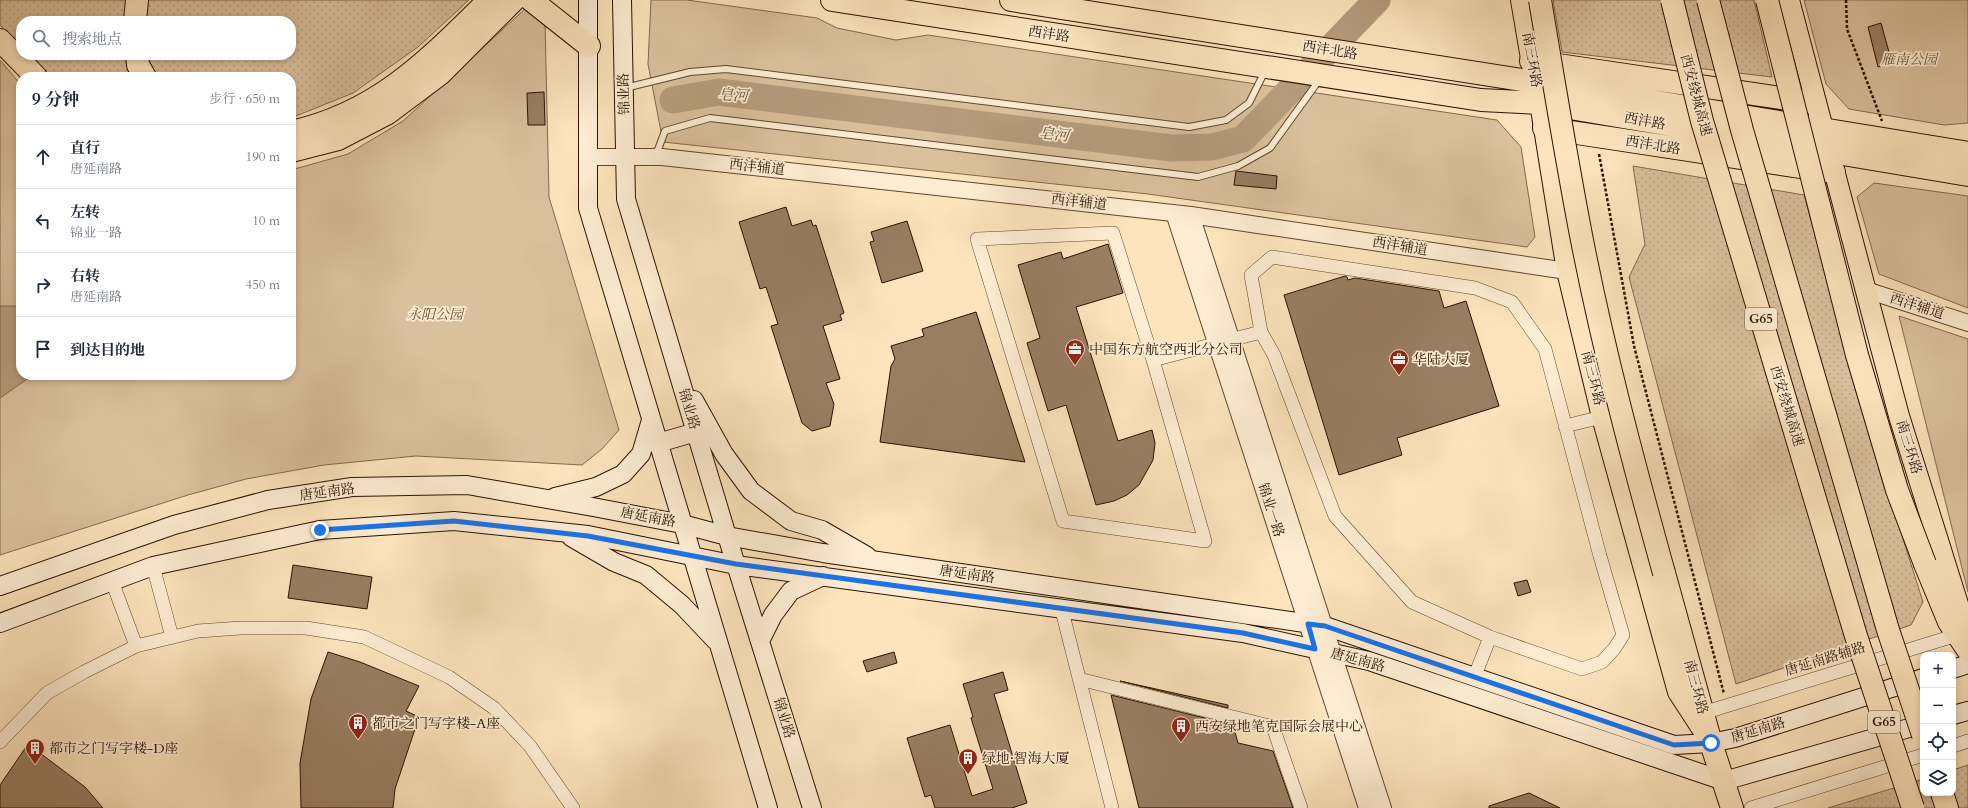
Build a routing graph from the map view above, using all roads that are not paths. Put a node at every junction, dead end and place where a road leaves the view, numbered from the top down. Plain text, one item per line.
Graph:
1 (137, 0) edge
2 (489, 0) edge
3 (514, 0) edge
4 (531, 0) edge
5 (588, 0) edge
6 (622, 0) edge
7 (832, 0) edge
8 (1011, 0) edge
9 (1101, 0) edge
10 (1521, 0) edge
11 (1540, 0) edge
12 (1672, 0) edge
13 (1708, 0) edge
14 (1767, 0) edge
15 (1789, 0) edge
16 (135, 16) edge
17 (1257, 39) junction
18 (0, 40) edge
19 (1293, 44) joint
20 (588, 46) junction
21 (1367, 55) joint
22 (16, 56) edge
23 (19, 60) edge
24 (138, 60) edge
25 (1531, 61) junction
26 (435, 66) junction
27 (1267, 68) junction
28 (31, 72) edge
29 (142, 72) edge
30 (1322, 76) junction
31 (1535, 82) junction
32 (624, 88) junction
33 (1540, 103) junction
34 (1815, 103) junction
35 (1544, 128) junction
36 (296, 130) edge
37 (1822, 130) junction
38 (296, 150) edge
39 (1968, 153) edge
40 (588, 157) junction
41 (626, 157) junction
42 (656, 157) junction
43 (1831, 162) junction
44 (1968, 174) edge
45 (1174, 212) junction
46 (1192, 214) junction
47 (1566, 271) junction
48 (1866, 290) junction
49 (1968, 323) edge
50 (1261, 332) junction
51 (1232, 338) junction
52 (1216, 344) junction
53 (1153, 360) junction
54 (678, 371) junction
55 (1602, 417) junction
56 (651, 420) junction
57 (1565, 426) junction
58 (696, 432) junction
59 (658, 443) junction
60 (548, 499) junction
61 (682, 524) junction
62 (563, 533) junction
63 (727, 536) junction
64 (691, 556) junction
65 (875, 561) junction
66 (736, 564) junction
67 (153, 566) junction
68 (823, 576) junction
69 (112, 581) junction
70 (0, 586) edge
71 (1061, 607) junction
72 (0, 623) edge
73 (1316, 625) junction
74 (172, 637) junction
75 (1490, 637) junction
76 (1964, 640) edge
77 (760, 641) junction
78 (718, 643) junction
79 (136, 646) junction
80 (1324, 651) junction
81 (1968, 664) edge
82 (1956, 668) edge
83 (1474, 678) junction
84 (1079, 679) junction
85 (1920, 679) edge
86 (1968, 711) edge
87 (1703, 713) junction
88 (1956, 714) edge
89 (1920, 725) edge
90 (1920, 726) edge
91 (1968, 741) edge
92 (0, 742) edge
93 (1711, 743) junction
94 (1956, 745) edge
95 (1920, 756) edge
96 (1724, 781) junction
97 (1943, 796) edge
98 (573, 808) edge
99 (768, 808) edge
100 (812, 808) edge
101 (1112, 808) edge
102 (1301, 808) edge
103 (1367, 808) edge
104 (1383, 808) edge
105 (1732, 808) edge
106 (1752, 808) edge
107 (1913, 808) edge
108 (1948, 808) edge

1 - 16 highway
2 - 26 highway
3 - 26 highway
4 - 20 highway
5 - 20 main road
6 - 32 main road, 锦业路
7 - 27 highway, 西沣路
8 - 17 highway, 西沣路
9 - 17 highway
10 - 25 main road, 南三环路
11 - 87 highway, 南三环路, bridge
12 - 107 highway, 西安绕城高速 / G65, bridge
13 - 90 highway, G65, bridge
14 - 76 highway, 南三环路, bridge
15 - 34 main road, 南三环路
17 - 19 highway, 西沣路
18 - 22 highway
19 - 21 highway, 西沣北路
20 - 40 main road
21 - 31 highway, 西沣路
23 - 28 highway
24 - 29 highway
25 - 31 main road, 南三环路
25 - 34 highway
26 - 36 highway
26 - 38 highway
27 - 30 highway, 西沣北路
27 - 32 lane
30 - 33 highway, 西沣路
30 - 42 lane
31 - 33 main road, 南三环路
31 - 37 highway, 西沣路
32 - 41 main road, 锦业路
33 - 35 main road, 南三环路
33 - 43 highway, 西沣路
34 - 37 main road, 南三环路
35 - 43 highway, 西沣北路
35 - 47 main road, 南三环路
37 - 39 highway, 西沣路
37 - 43 main road, 南三环路
40 - 41 street, 西沣辅道
40 - 56 main road
41 - 42 street, 西沣辅道
41 - 54 main road, 锦业路
42 - 45 street, 西沣辅道
43 - 44 highway, 西沣路
43 - 48 main road, 南三环路
45 - 46 street, 西沣辅道
45 - 52 street, 锦业一路
46 - 47 street, 西沣辅道
46 - 51 street, 锦业一路
47 - 55 main road, 南三环路
48 - 49 street, 西沣辅道
48 - 76 main road, 南三环路
50 - 51 street
50 - 57 street
50 - 75 street
51 - 52 street
51 - 73 street, 锦业一路
52 - 53 street
52 - 73 street, 锦业一路
53 - 53 street
54 - 58 main road, 锦业路
54 - 65 main road
55 - 57 street
55 - 93 main road, 南三环路
56 - 59 main road
56 - 60 main road
57 - 75 street
58 - 59 main road
58 - 63 main road, 锦业路
59 - 61 main road
60 - 61 main road, 唐延南路
60 - 70 main road, 唐延南路
61 - 63 main road, 唐延南路
61 - 64 main road
62 - 64 main road, 唐延南路
62 - 67 main road, 唐延南路
62 - 78 main road
63 - 65 main road, 唐延南路
63 - 66 main road, 锦业路
64 - 66 main road, 唐延南路
64 - 78 main road
65 - 73 main road, 唐延南路
66 - 68 main road, 唐延南路
66 - 77 main road, 锦业路
67 - 69 main road, 唐延南路
67 - 74 street
68 - 71 main road, 唐延南路
68 - 77 main road
69 - 72 main road, 唐延南路
69 - 79 street
71 - 80 main road, 唐延南路
71 - 84 street
73 - 80 street, 锦业一路
73 - 83 main road, 唐延南路
74 - 79 street
74 - 98 street
75 - 83 street
76 - 87 street, 唐延南路辅路
77 - 100 main road, 锦业路
78 - 99 main road
79 - 92 street
80 - 96 main road, 唐延南路
80 - 103 street, 锦业一路
80 - 104 street, 锦业一路
81 - 82 main road
83 - 93 main road, 唐延南路
84 - 101 street
84 - 102 street
85 - 93 main road, 唐延南路
86 - 88 main road
87 - 93 highway, 南三环路
89 - 96 main road
91 - 94 street
93 - 96 highway, 南三环路
95 - 106 street
96 - 105 highway, 南三环路
97 - 108 highway

